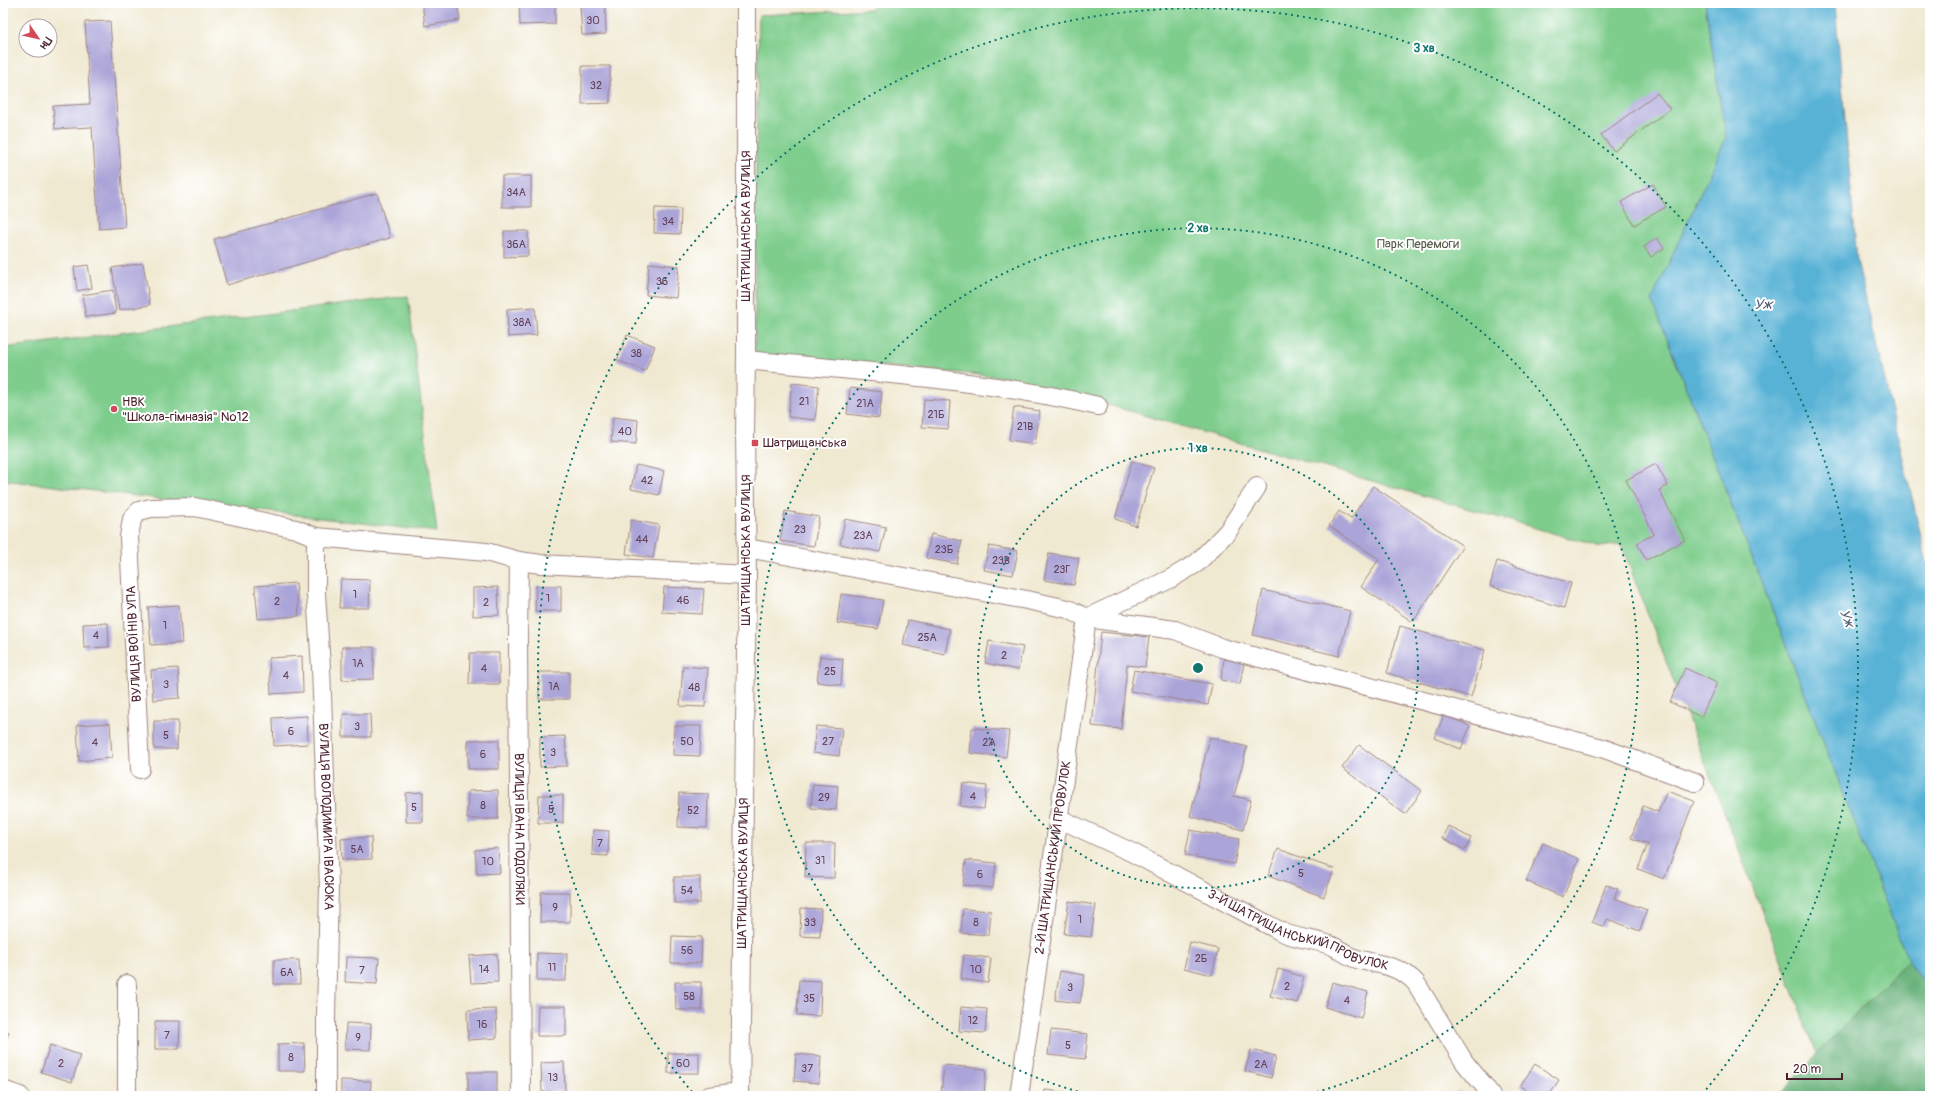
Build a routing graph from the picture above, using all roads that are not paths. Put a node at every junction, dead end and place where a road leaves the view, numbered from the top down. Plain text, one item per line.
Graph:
1 (746, 3) edge
2 (746, 360) junction
3 (1098, 406) dead end
4 (1257, 487) dead end
5 (316, 537) junction
6 (747, 548) junction
7 (519, 561) junction
8 (747, 575) junction
9 (1087, 618) junction
10 (140, 769) dead end
11 (1695, 782) dead end
12 (1058, 818) junction
13 (127, 984) dead end
14 (3, 1090) edge
15 (740, 1094) edge
16 (20, 1096) edge
17 (127, 1096) edge
18 (326, 1096) edge
19 (521, 1096) edge
20 (709, 1096) edge
21 (1020, 1096) edge
22 (1491, 1096) edge

1 - 2 street, ШАТРИЩАНСЬКА ВУЛИЦЯ
2 - 3 street
2 - 6 street, ШАТРИЩАНСЬКА ВУЛИЦЯ
4 - 9 street
5 - 7 street
5 - 10 street, ВУЛИЦЯ ВОЇНІВ УПА
5 - 18 street, ВУЛИЦЯ ВОЛОДИМИРА ІВАСЮКА
6 - 8 street, ШАТРИЩАНСЬКА ВУЛИЦЯ
6 - 9 street
7 - 8 street
7 - 19 street, ВУЛИЦЯ ІВАНА ПОДОЛЯКИ
8 - 15 street, ШАТРИЩАНСЬКА ВУЛИЦЯ
9 - 11 street
9 - 12 street, 2-Й ШАТРИЩАНСЬКИЙ ПРОВУЛОК
12 - 21 street, 2-Й ШАТРИЩАНСЬКИЙ ПРОВУЛОК
12 - 22 street, 3-Й ШАТРИЩАНСЬКИЙ ПРОВУЛОК
13 - 17 street
14 - 16 street
15 - 20 street

